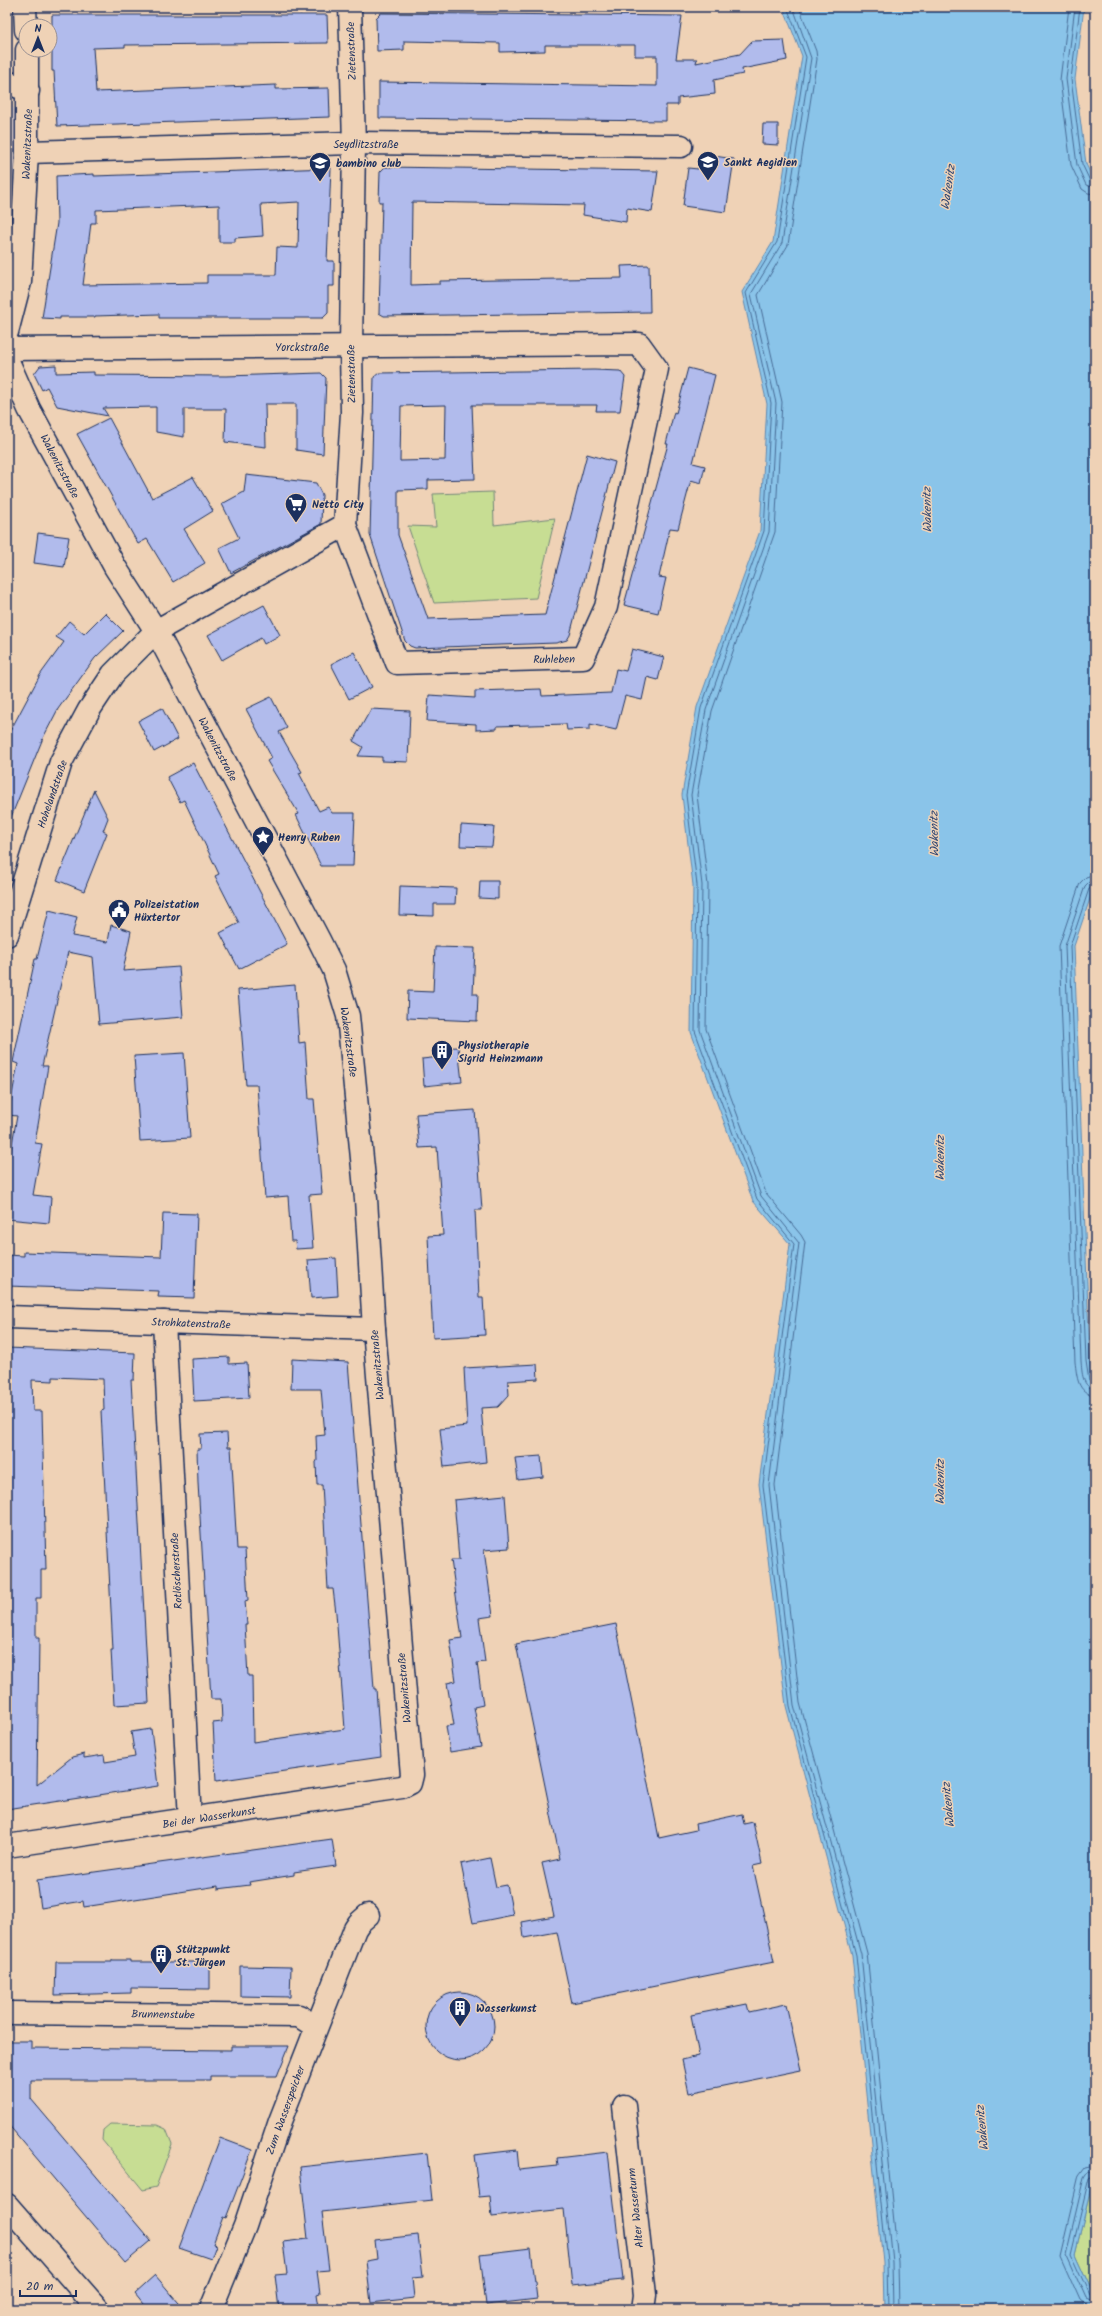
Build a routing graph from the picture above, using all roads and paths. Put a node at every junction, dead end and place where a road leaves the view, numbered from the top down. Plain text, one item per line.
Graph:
1 (25, 7) edge
2 (350, 7) edge
3 (25, 18) edge
4 (27, 58) edge
5 (7, 82) edge
6 (28, 91) junction
7 (354, 143) junction
8 (681, 146) dead end
9 (27, 152) junction
10 (7, 332) edge
11 (351, 346) junction
12 (7, 349) edge
13 (7, 359) edge
14 (657, 369) joint
15 (345, 525) junction
16 (156, 631) junction
17 (7, 936) edge
18 (7, 1317) edge
19 (164, 1322) junction
20 (374, 1329) junction
21 (410, 1783) joint
22 (190, 1820) junction
23 (7, 1846) edge
24 (368, 1915) dead end
25 (7, 2013) edge
26 (316, 2027) junction
27 (624, 2106) dead end
28 (7, 2205) edge
29 (98, 2309) edge
30 (211, 2309) edge
31 (643, 2309) edge

1 - 3 street
2 - 7 street, Zietenstraße
4 - 6 street, Wakenitzstraße
5 - 6 street
6 - 9 street, Wakenitzstraße
7 - 8 street, Seydlitzstraße
7 - 9 street, Seydlitzstraße
7 - 11 street, Zietenstraße
9 - 10 street, Wakenitzstraße
11 - 12 street, Yorckstraße
11 - 14 street, Yorckstraße
11 - 15 street, Zietenstraße
13 - 16 street, Wakenitzstraße
14 - 15 street, Ruhleben
15 - 16 street
16 - 17 street, Hohelandstraße
16 - 20 street, Wakenitzstraße
18 - 19 street, Strohkatenstraße
19 - 20 street, Strohkatenstraße
19 - 22 street, Rotlöscherstraße
20 - 21 street, Wakenitzstraße
21 - 22 street, Bei der Wasserkunst
22 - 23 street, Bei der Wasserkunst
24 - 26 street, Zum Wasserspeicher
25 - 26 street, Brunnenstube
26 - 30 street, Zum Wasserspeicher
27 - 31 street, Alter Wasserturm
28 - 29 street

